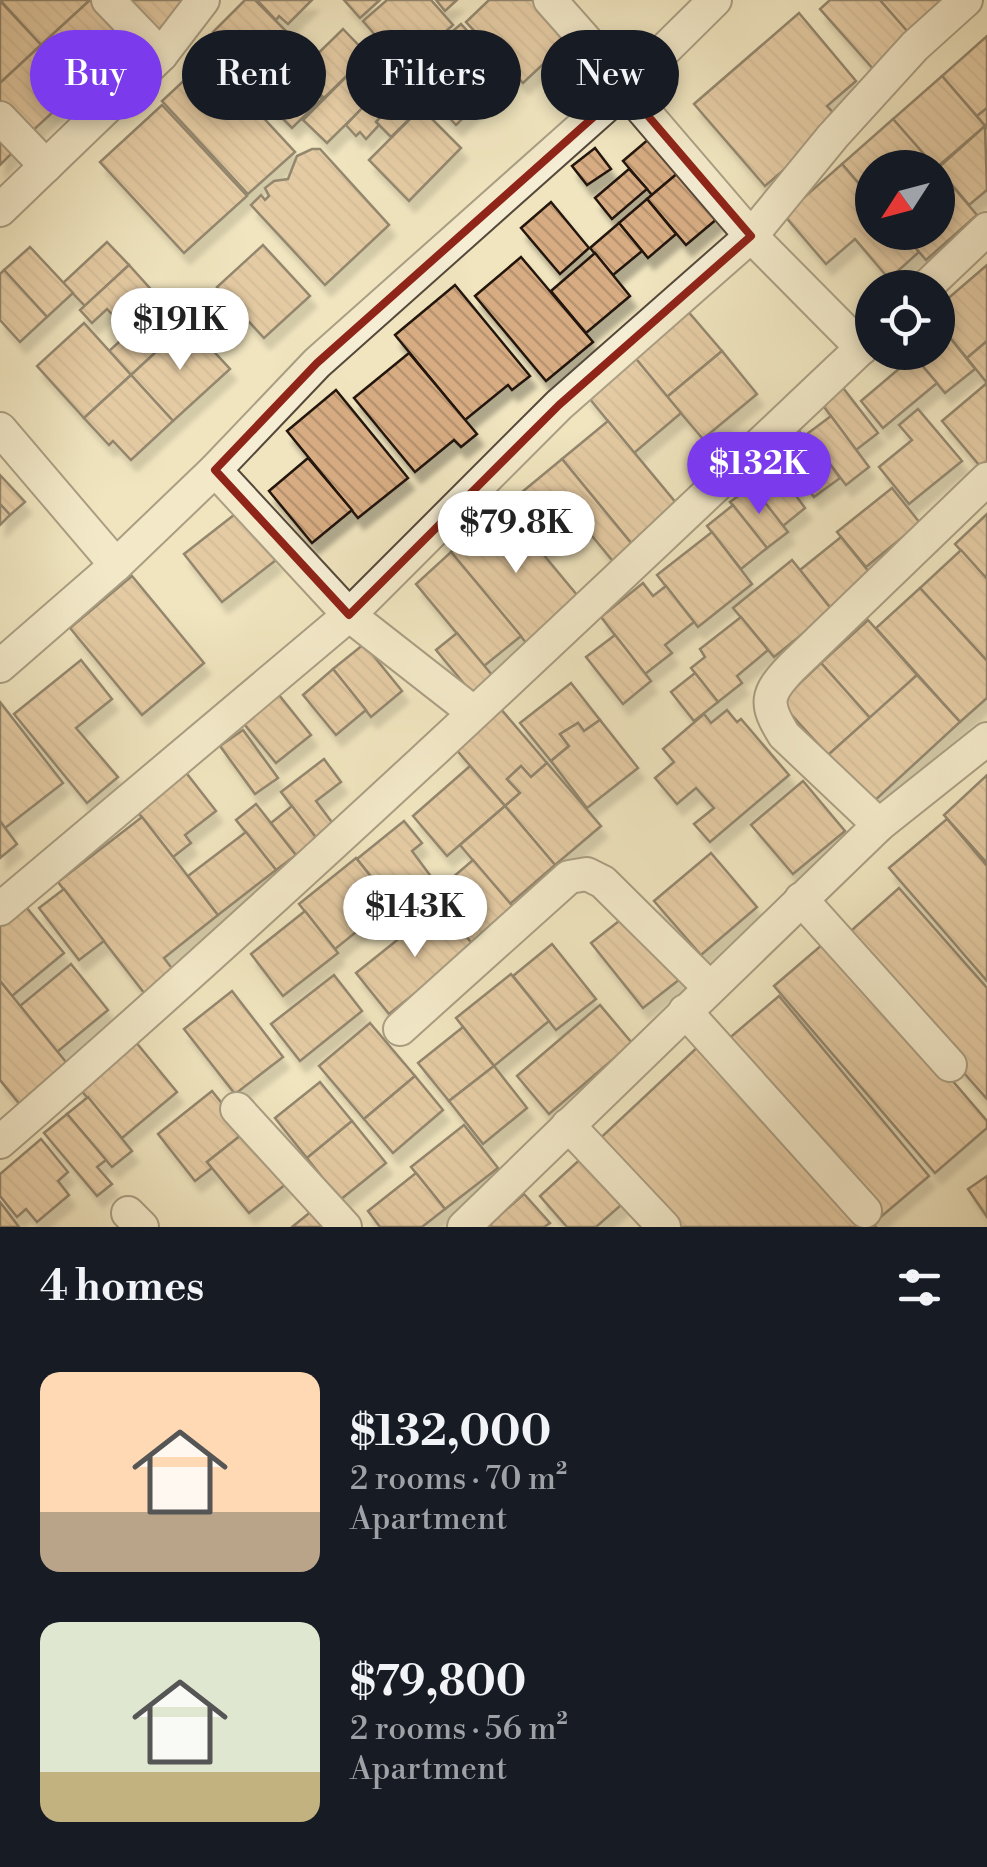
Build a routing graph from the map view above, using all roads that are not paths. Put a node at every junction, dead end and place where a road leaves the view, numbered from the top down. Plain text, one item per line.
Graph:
1 (108, 0) edge
2 (203, 0) edge
3 (550, 0) edge
4 (715, 0) edge
5 (966, 0) edge
6 (137, 30) edge
7 (576, 30) edge
8 (679, 36) edge
9 (162, 54) edge
10 (0, 118) edge
11 (94, 120) edge
12 (590, 120) edge
13 (653, 120) edge
14 (46, 166) junction
15 (0, 210) edge
16 (987, 229) edge
17 (751, 236) junction
18 (945, 270) edge
19 (855, 332) edge
20 (855, 354) edge
21 (0, 429) edge
22 (214, 470) junction
23 (987, 479) edge
24 (116, 565) junction
25 (349, 614) junction
26 (0, 666) edge
27 (472, 712) junction
28 (987, 738) edge
29 (879, 825) junction
30 (800, 900) junction
31 (0, 909) edge
32 (709, 987) junction
33 (685, 1011) junction
34 (400, 1029) dead end
35 (950, 1065) dead end
36 (237, 1109) dead end
37 (568, 1124) junction
38 (0, 1142) edge
39 (865, 1210) dead end
40 (345, 1227) edge
41 (464, 1227) edge
42 (664, 1227) edge

1 - 6 street
2 - 9 street
3 - 7 street
4 - 8 street
5 - 17 street
10 - 14 street
11 - 14 street
12 - 22 street
13 - 17 street
14 - 15 street
16 - 18 street
17 - 19 street
17 - 25 street
20 - 27 street
21 - 24 street
22 - 24 street
22 - 25 street
23 - 29 street
24 - 26 street
25 - 27 street
25 - 31 street
27 - 38 street
28 - 29 street
29 - 30 street
30 - 32 street
30 - 35 street
32 - 33 street
32 - 34 street
33 - 37 street
33 - 39 street
36 - 40 street
37 - 41 street
37 - 42 street

